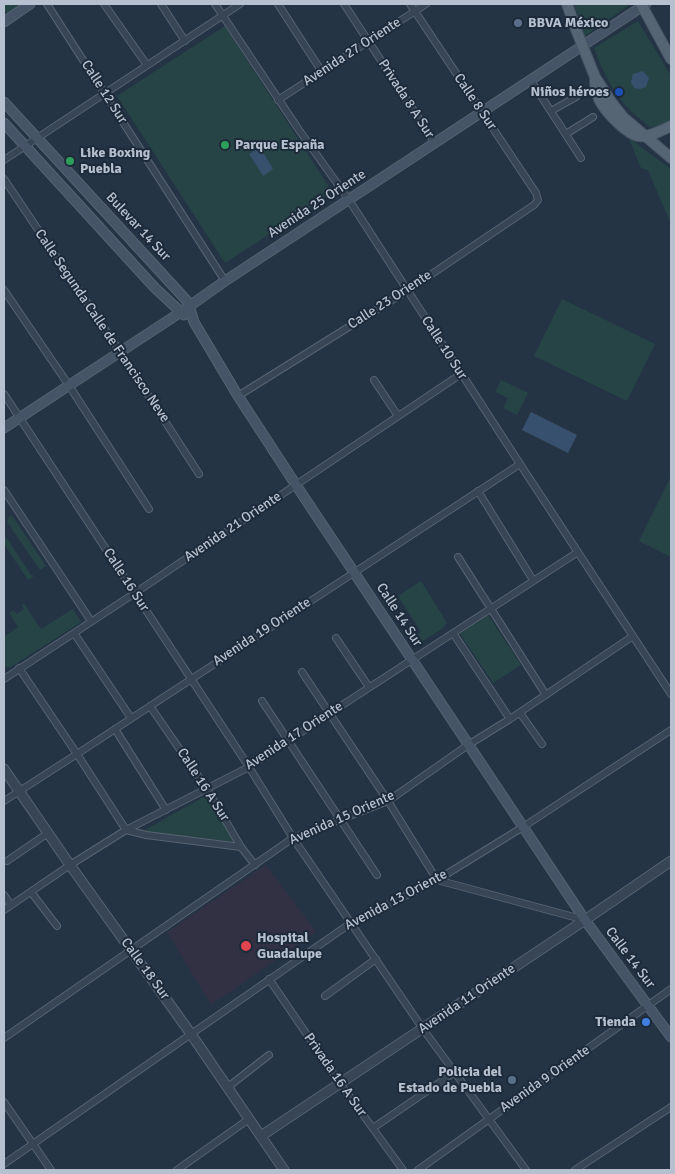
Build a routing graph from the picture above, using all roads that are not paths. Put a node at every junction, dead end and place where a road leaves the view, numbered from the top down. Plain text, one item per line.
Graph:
1 (30, 4) edge
2 (47, 4) edge
3 (104, 4) edge
4 (161, 4) edge
5 (214, 4) edge
6 (240, 4) edge
7 (278, 4) edge
8 (344, 4) edge
9 (410, 4) edge
10 (426, 4) edge
11 (567, 4) edge
12 (643, 4) edge
13 (414, 11) junction
14 (222, 15) junction
15 (4, 22) edge
16 (185, 40) junction
17 (368, 42) junction
18 (582, 45) junction
19 (671, 57) edge
20 (147, 65) junction
21 (322, 72) junction
22 (530, 79) junction
23 (105, 93) junction
24 (576, 97) dead end
25 (278, 100) junction
26 (4, 102) edge
27 (551, 111) junction
28 (481, 112) junction
29 (593, 117) dead end
30 (4, 123) edge
31 (671, 126) edge
32 (566, 134) junction
33 (646, 136) junction
34 (37, 139) junction
35 (435, 143) junction
36 (25, 147) junction
37 (580, 158) dead end
38 (671, 158) edge
39 (4, 160) edge
40 (4, 179) edge
41 (348, 200) junction
42 (538, 200) joint
43 (225, 281) junction
44 (4, 290) edge
45 (408, 290) junction
46 (189, 306) junction
47 (181, 312) junction
48 (194, 322) junction
49 (119, 351) junction
50 (461, 374) junction
51 (374, 380) dead end
52 (68, 385) junction
53 (4, 394) edge
54 (238, 396) junction
55 (398, 416) junction
56 (19, 417) junction
57 (4, 428) edge
58 (520, 464) junction
59 (199, 474) dead end
60 (296, 485) junction
61 (4, 490) edge
62 (478, 491) junction
63 (6, 498) edge
64 (149, 508) dead end
65 (578, 552) junction
66 (458, 557) dead end
67 (354, 572) junction
68 (533, 580) junction
69 (134, 593) junction
70 (491, 608) junction
71 (91, 621) junction
72 (74, 633) junction
73 (453, 633) junction
74 (633, 636) junction
75 (336, 638) dead end
76 (412, 660) junction
77 (19, 668) junction
78 (302, 672) dead end
79 (5, 676) edge
80 (191, 679) junction
81 (369, 688) junction
82 (671, 694) edge
83 (546, 695) junction
84 (262, 701) dead end
85 (150, 706) junction
86 (330, 712) junction
87 (520, 713) junction
88 (132, 718) junction
89 (510, 720) junction
90 (115, 729) junction
91 (671, 730) edge
92 (288, 740) junction
93 (542, 744) dead end
94 (468, 745) junction
95 (77, 754) junction
96 (249, 767) junction
97 (4, 769) edge
98 (207, 789) junction
99 (19, 791) junction
100 (4, 800) edge
101 (388, 801) junction
102 (166, 810) junction
103 (340, 819) junction
104 (523, 827) junction
105 (126, 830) junction
106 (48, 833) junction
107 (293, 838) junction
108 (241, 846) junction
109 (8, 861) dead end
110 (671, 861) edge
111 (70, 865) junction
112 (255, 865) junction
113 (377, 875) dead end
114 (438, 880) junction
115 (31, 892) junction
116 (4, 894) edge
117 (11, 905) junction
118 (4, 910) edge
119 (585, 920) junction
120 (351, 923) junction
121 (57, 926) dead end
122 (132, 950) junction
123 (376, 959) junction
124 (269, 979) junction
125 (671, 989) edge
126 (325, 996) dead end
127 (649, 1005) junction
128 (424, 1028) junction
129 (192, 1034) junction
130 (671, 1036) edge
131 (4, 1038) edge
132 (269, 1055) dead end
133 (455, 1072) junction
134 (340, 1083) junction
135 (228, 1087) junction
136 (4, 1102) edge
137 (671, 1107) edge
138 (249, 1119) junction
139 (489, 1119) junction
140 (372, 1128) junction
141 (261, 1136) junction
142 (32, 1144) junction
143 (4, 1164) edge
144 (51, 1170) edge
145 (177, 1170) edge
146 (284, 1170) edge
147 (403, 1170) edge
148 (418, 1170) edge
149 (526, 1170) edge
150 (575, 1170) edge

1 - 15 main road
2 - 23 street, Calle 12 Sur
3 - 20 street
4 - 16 street
5 - 14 street, Calle 10 Sur
6 - 14 street
7 - 21 street
8 - 17 street, Privada 8 A Sur
9 - 13 street, Calle 8 Sur
10 - 13 street, Avenida 27 Oriente
11 - 18 main road
12 - 18 main road, Avenida 25 Oriente
12 - 19 main road
13 - 17 street, Avenida 27 Oriente
13 - 28 street, Calle 8 Sur
14 - 16 street
14 - 25 street, Calle 10 Sur
16 - 20 street
17 - 21 street, Avenida 27 Oriente
17 - 35 street, Privada 8 A Sur
18 - 22 main road, Avenida 25 Oriente
18 - 33 main road
20 - 23 street
21 - 25 street, Avenida 27 Oriente
22 - 27 street
22 - 28 main road, Avenida 25 Oriente
23 - 34 street
23 - 43 street, Calle 12 Sur
24 - 27 street
25 - 41 street, Calle 10 Sur
26 - 34 main road, Bulevar 14 Sur
27 - 32 street
28 - 35 main road, Avenida 25 Oriente
28 - 42 street, Calle 8 Sur
29 - 32 street
30 - 36 main road, Bulevar 14 Sur
31 - 33 main road
32 - 37 street
33 - 38 main road
34 - 36 street
34 - 46 main road, Bulevar 14 Sur
35 - 41 main road, Avenida 25 Oriente
36 - 39 street
36 - 47 main road, Bulevar 14 Sur
40 - 49 street, Calle Segunda Calle de Francisco Neve
41 - 43 main road, Avenida 25 Oriente
41 - 45 street, Calle 10 Sur
42 - 45 street, Calle 23 Oriente
43 - 46 main road, Avenida 25 Oriente
44 - 52 street
45 - 50 street, Calle 10 Sur
45 - 54 street, Calle 23 Oriente
46 - 47 main road, Avenida 25 Oriente
46 - 48 main road, Calle 14 Sur
47 - 48 main road, Calle 14 Sur
47 - 49 main road, Avenida 25 Oriente
48 - 54 main road, Calle 14 Sur
49 - 52 main road, Avenida 25 Oriente
49 - 59 street, Calle Segunda Calle de Francisco Neve
50 - 55 street, Avenida 21 Oriente
50 - 58 street, Calle 10 Sur
51 - 55 street
52 - 56 main road, Avenida 25 Oriente
52 - 64 street
53 - 56 street, Calle 16 Sur
54 - 60 main road, Calle 14 Sur
55 - 60 street, Avenida 21 Oriente
56 - 57 main road, Avenida 25 Oriente
56 - 69 street, Calle 16 Sur
58 - 62 street, Avenida 19 Oriente
58 - 65 street, Calle 10 Sur
60 - 67 main road, Calle 14 Sur
60 - 69 street, Avenida 21 Oriente
61 - 63 street
62 - 67 street, Avenida 19 Oriente
62 - 68 street
63 - 71 street
65 - 68 street, Avenida 17 Oriente
65 - 74 street, Calle 10 Sur
66 - 70 street
67 - 76 main road, Calle 14 Sur
67 - 80 street, Avenida 19 Oriente
68 - 70 street, Avenida 17 Oriente
69 - 71 street, Avenida 21 Oriente
69 - 80 street, Calle 16 Sur
70 - 73 street, Avenida 17 Oriente
70 - 83 street
71 - 72 street, Avenida 21 Oriente
72 - 77 street, Avenida 21 Oriente
72 - 88 street
73 - 76 street, Avenida 17 Oriente
73 - 89 street
74 - 82 street, Calle 10 Sur
74 - 83 street, Avenida 15 Oriente
75 - 81 street
76 - 81 street, Avenida 17 Oriente
76 - 94 main road, Calle 14 Sur
77 - 79 street, Avenida 21 Oriente
77 - 95 street
78 - 86 street
80 - 85 street, Avenida 19 Oriente
80 - 96 street, Calle 16 Sur
81 - 86 street, Avenida 17 Oriente
83 - 87 street, Avenida 15 Oriente
84 - 92 street
85 - 88 street, Avenida 19 Oriente
85 - 98 street, Calle 16 A Sur
86 - 92 street, Avenida 17 Oriente
86 - 101 street
87 - 89 street, Avenida 15 Oriente
87 - 93 street
88 - 90 street, Avenida 19 Oriente
89 - 94 street, Avenida 15 Oriente
90 - 95 street, Avenida 19 Oriente
90 - 102 street
91 - 104 street, Avenida 13 Oriente
92 - 96 street, Avenida 17 Oriente
92 - 103 street
94 - 101 street, Avenida 15 Oriente
94 - 104 main road, Calle 14 Sur
95 - 99 street, Avenida 19 Oriente
95 - 105 street
96 - 98 street, Avenida 17 Oriente
96 - 107 street, Calle 16 Sur
97 - 99 street, Calle 18 Sur
98 - 102 street, Avenida 17 Oriente
98 - 108 street, Calle 16 A Sur
99 - 100 street, Avenida 19 Oriente
99 - 106 street, Calle 18 Sur
101 - 103 street, Avenida 15 Oriente
101 - 114 street
102 - 105 street, Avenida 17 Oriente
103 - 107 street, Avenida 15 Oriente
103 - 113 street
104 - 114 street, Avenida 13 Oriente
104 - 119 main road, Calle 14 Sur
105 - 108 street
105 - 111 street, Avenida 17 Oriente
106 - 109 street
106 - 111 street, Calle 18 Sur
107 - 112 street, Avenida 15 Oriente
107 - 120 street, Calle 16 Sur
108 - 112 street, Calle 16 A Sur
110 - 119 street, Avenida 11 Oriente
111 - 115 street, Avenida 17 Oriente
111 - 122 street, Calle 18 Sur
112 - 122 street, Avenida 15 Oriente
114 - 119 street
114 - 120 street, Avenida 13 Oriente
115 - 117 street, Avenida 17 Oriente
115 - 121 street
116 - 117 street
117 - 118 street, Avenida 17 Oriente
119 - 127 main road, Calle 14 Sur
119 - 128 street, Avenida 11 Oriente
120 - 123 street, Calle 16 Sur
120 - 124 street, Avenida 13 Oriente
122 - 129 street, Calle 18 Sur
122 - 131 street, Avenida 15 Oriente
123 - 126 street
123 - 128 street, Calle 16 Sur
124 - 129 street, Avenida 13 Oriente
124 - 134 street, Privada 16 A Sur
125 - 127 street, Avenida 9 Oriente
127 - 130 main road, Calle 14 Sur
127 - 139 street, Avenida 9 Oriente
128 - 133 street, Calle 16 Sur
128 - 134 street, Avenida 11 Oriente
129 - 135 street, Calle 18 Sur
129 - 142 street, Avenida 13 Oriente
132 - 135 street
133 - 139 street, Calle 16 Sur
133 - 140 street
134 - 140 street, Privada 16 A Sur
134 - 141 street, Avenida 11 Oriente
135 - 138 street, Calle 18 Sur
136 - 142 street
137 - 150 street
138 - 141 street, Calle 18 Sur
138 - 145 street
139 - 148 street, Avenida 9 Oriente
139 - 149 street, Calle 16 Sur
140 - 147 street, Privada 16 A Sur
141 - 146 street, Calle 18 Sur
142 - 143 street, Avenida 13 Oriente
142 - 144 street

